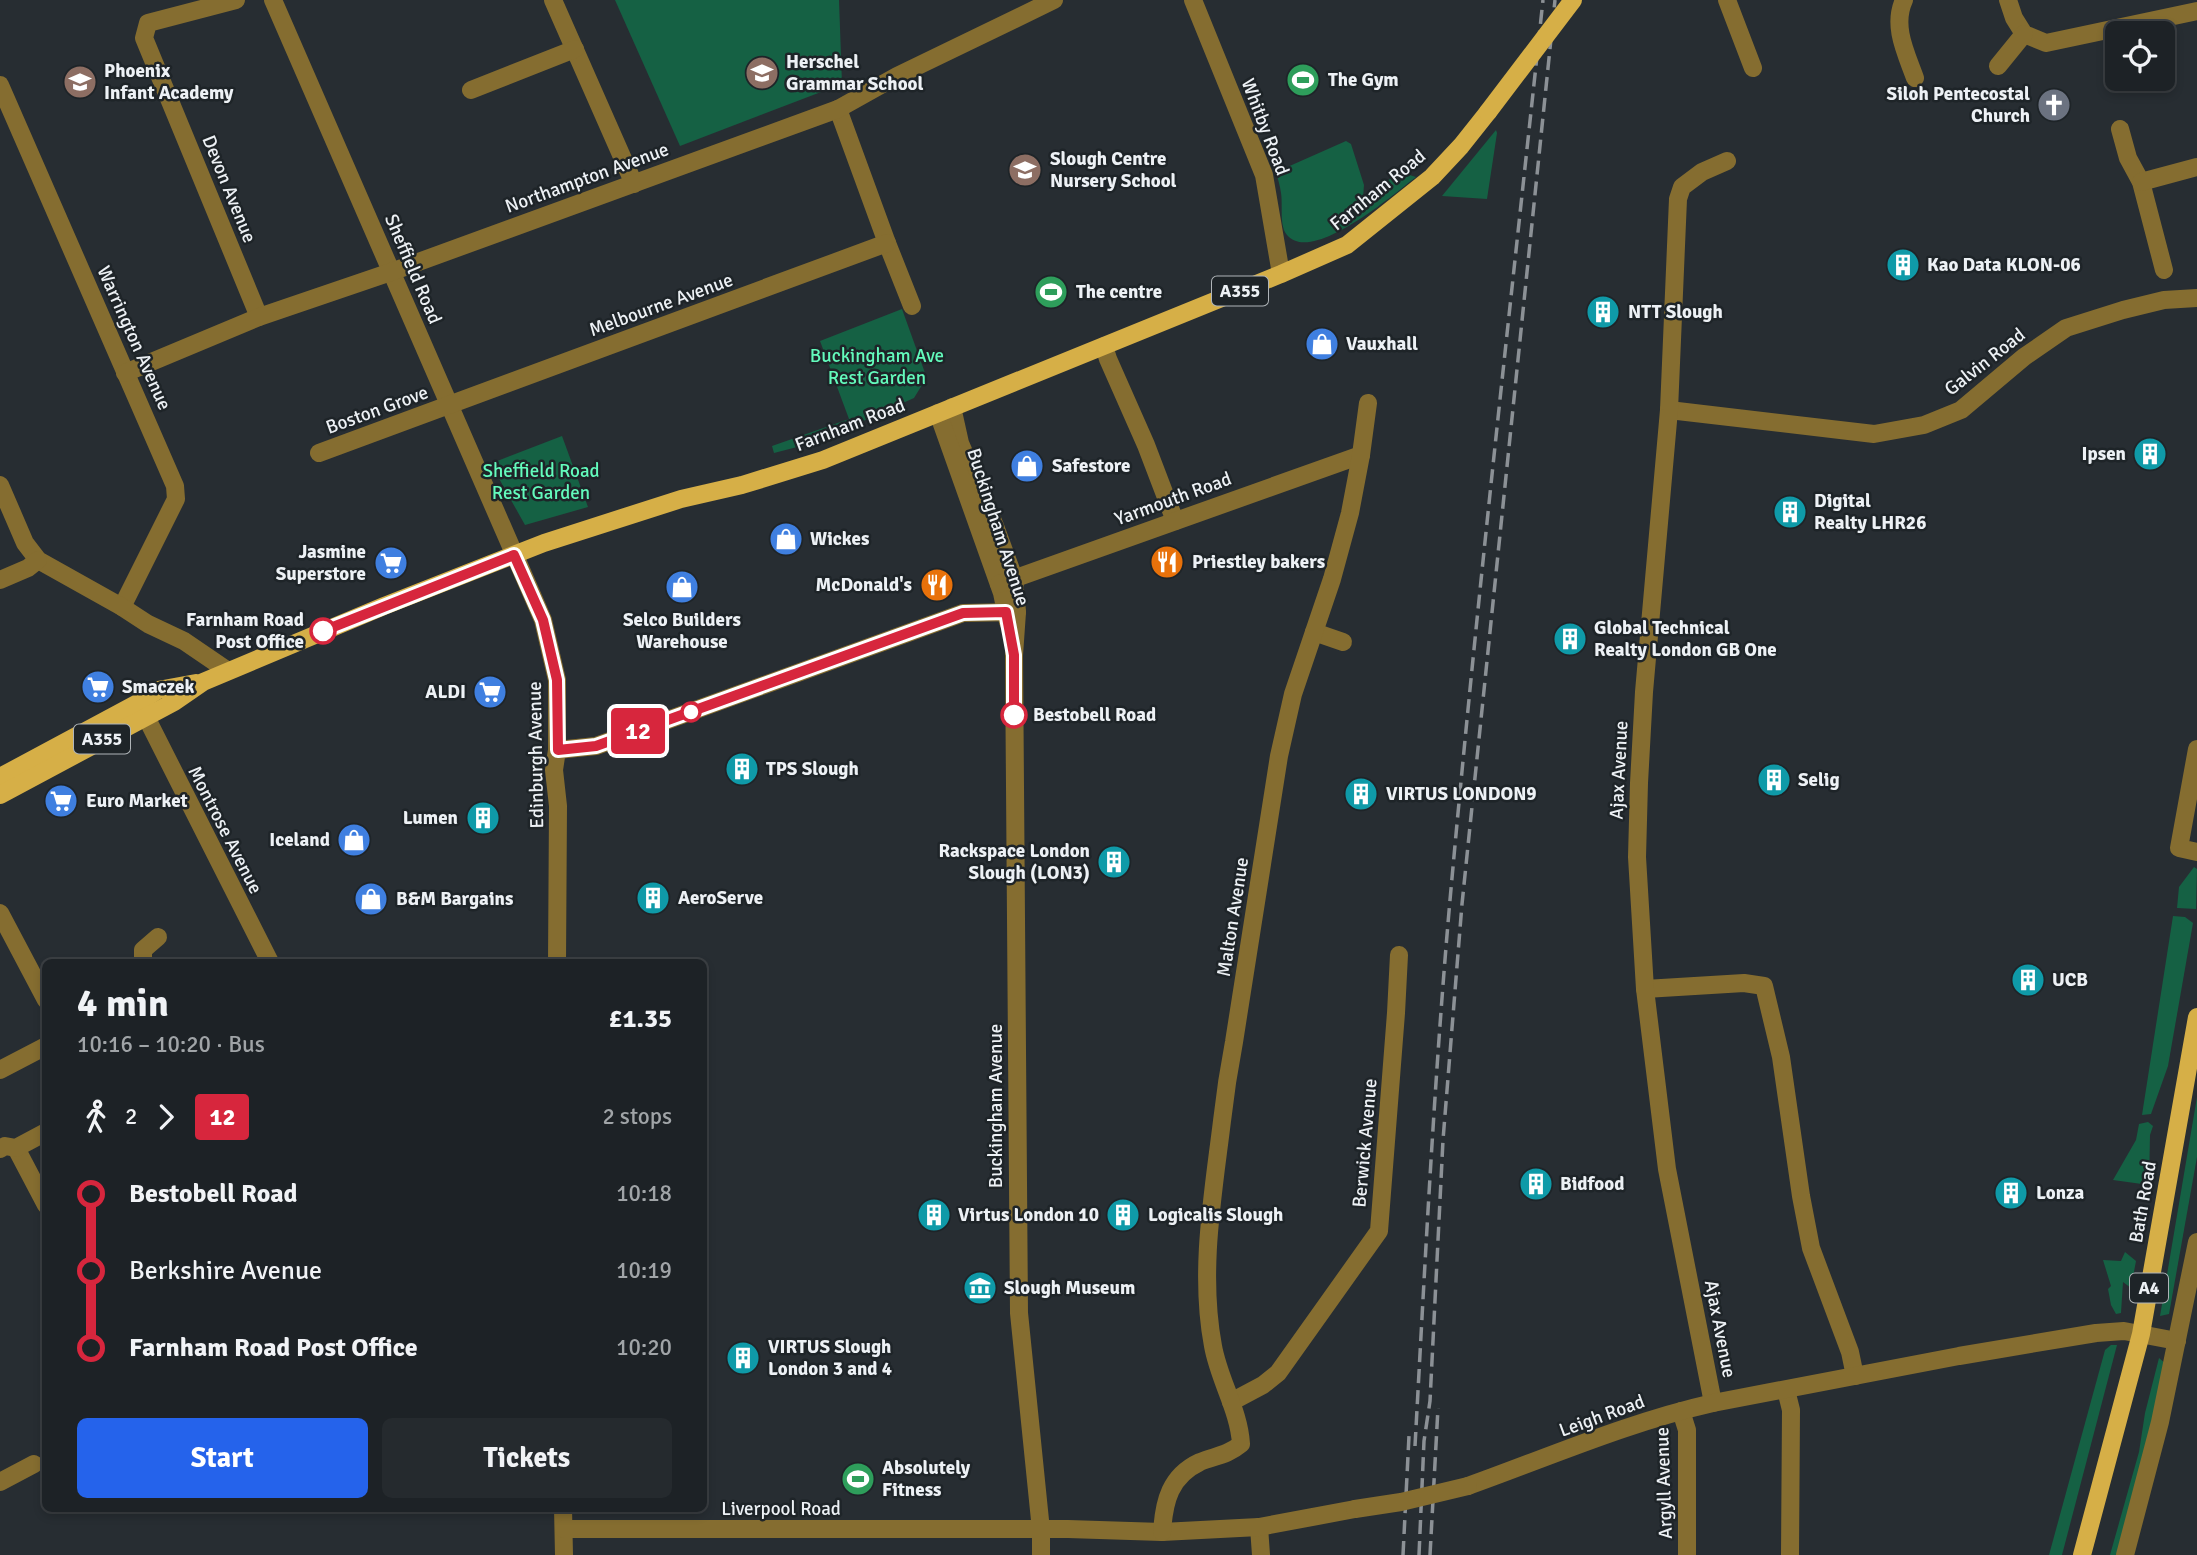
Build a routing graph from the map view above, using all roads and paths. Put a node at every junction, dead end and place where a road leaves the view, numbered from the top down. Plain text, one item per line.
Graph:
1 (236, 0) edge
2 (273, 0) edge
3 (553, 0) edge
4 (1054, 0) edge
5 (1193, 0) edge
6 (1573, 0) edge
7 (1727, 0) edge
8 (1904, 0) edge
9 (2008, 0) edge
10 (2197, 11) edge
11 (2024, 34) junction
12 (575, 49) junction
13 (1998, 66) dead end
14 (1753, 68) dead end
15 (1915, 78) dead end
16 (0, 85) edge
17 (471, 90) dead end
18 (838, 109) junction
19 (2120, 129) dead end
20 (1727, 161) dead end
21 (2197, 167) edge
22 (2141, 183) junction
23 (634, 184) junction
24 (887, 243) junction
25 (2164, 270) dead end
26 (391, 272) junction
27 (1281, 274) junction
28 (2197, 298) edge
29 (912, 306) dead end
30 (259, 317) junction
31 (1104, 346) junction
32 (125, 373) junction
33 (1368, 403) dead end
34 (449, 406) junction
35 (945, 410) junction
36 (1669, 410) junction
37 (319, 453) dead end
38 (1362, 455) junction
39 (0, 485) edge
40 (1175, 521) junction
41 (514, 555) junction
42 (38, 560) junction
43 (0, 580) edge
44 (1007, 581) junction
45 (122, 607) junction
46 (1011, 612) junction
47 (1314, 632) junction
48 (1343, 642) dead end
49 (228, 671) junction
50 (142, 709) junction
51 (558, 750) junction
52 (2197, 750) edge
53 (0, 777) edge
54 (0, 795) edge
55 (2190, 830) edge
56 (2197, 852) edge
57 (0, 913) edge
58 (158, 937) dead end
59 (1399, 955) dead end
60 (144, 959) edge
61 (268, 959) edge
62 (557, 959) edge
63 (1645, 989) junction
64 (42, 993) edge
65 (2197, 1017) edge
66 (42, 1048) edge
67 (0, 1070) edge
68 (42, 1134) edge
69 (8, 1148) edge
70 (42, 1199) edge
71 (2197, 1242) edge
72 (2141, 1334) junction
73 (2177, 1341) junction
74 (1855, 1376) junction
75 (1786, 1390) junction
76 (1231, 1402) junction
77 (1713, 1403) junction
78 (1681, 1411) junction
79 (34, 1464) dead end
80 (0, 1482) edge
81 (563, 1512) edge
82 (1259, 1527) junction
83 (564, 1530) junction
84 (1041, 1530) junction
85 (1162, 1532) junction
86 (564, 1555) edge
87 (1041, 1555) edge
88 (1261, 1555) edge
89 (1688, 1555) edge
90 (1790, 1555) edge
91 (2082, 1555) edge
92 (2125, 1555) edge

1 - 30 street, Devon Avenue
2 - 26 street, Sheffield Road
3 - 12 street
4 - 18 street, Northampton Avenue
5 - 27 street, Whitby Road
6 - 27 main road, Farnham Road / A355, bridge
7 - 14 street
8 - 15 street
9 - 11 street
10 - 11 street
11 - 13 street
12 - 17 street
12 - 23 street
16 - 32 street, Warrington Avenue
18 - 23 street, Northampton Avenue
18 - 24 street
19 - 22 street
20 - 36 street, Ajax Avenue
21 - 22 street
22 - 25 street
23 - 26 street, Northampton Avenue
24 - 29 street
24 - 34 street, Melbourne Avenue
26 - 30 street, Northampton Avenue
26 - 34 street, Sheffield Road
27 - 31 main road, Farnham Road / A355
28 - 36 street, Galvin Road
30 - 32 street, Northampton Avenue
31 - 35 main road, Farnham Road / A355
31 - 40 street
32 - 45 street, Warrington Avenue
33 - 38 street, Malton Avenue
34 - 37 street, Boston Grove
34 - 41 street, Sheffield Road
35 - 41 main road, Farnham Road / A355
35 - 44 street, Buckingham Avenue
36 - 63 street, Ajax Avenue
38 - 40 street, Yarmouth Road
38 - 47 street, Malton Avenue
39 - 42 street
40 - 44 street, Yarmouth Road
41 - 49 main road, Farnham Road / A355
41 - 51 street, Edinburgh Avenue
42 - 43 street
42 - 45 street
44 - 46 street, Buckingham Avenue
45 - 49 street
46 - 51 street
46 - 84 street, Buckingham Avenue
47 - 48 street
47 - 76 street, Malton Avenue
49 - 50 main road, Farnham Road / A355
50 - 53 main road, Farnham Road / A355
50 - 54 main road, Farnham Road / A355
50 - 61 street, Montrose Avenue
51 - 62 street, Edinburgh Avenue
52 - 55 street
55 - 56 street
57 - 64 street
58 - 60 street
59 - 76 street, Berwick Avenue
63 - 74 street
63 - 77 street, Ajax Avenue
65 - 72 main road, Bath Road / A4
66 - 67 street
68 - 69 street
69 - 70 street
71 - 73 street
72 - 73 street, Leigh Road
72 - 74 street, Leigh Road
72 - 91 main road, Bath Road / A4
73 - 92 street
74 - 75 street, Leigh Road
75 - 77 street, Leigh Road
75 - 90 street
76 - 85 street, Malton Avenue
77 - 78 street, Leigh Road
78 - 82 street, Leigh Road, bridge
78 - 89 street, Argyll Avenue
79 - 80 street
81 - 83 street
82 - 85 street, Leigh Road
82 - 88 street
83 - 84 street, Liverpool Road
83 - 86 street
84 - 85 street, Leigh Road
84 - 87 street, Buckingham Avenue

